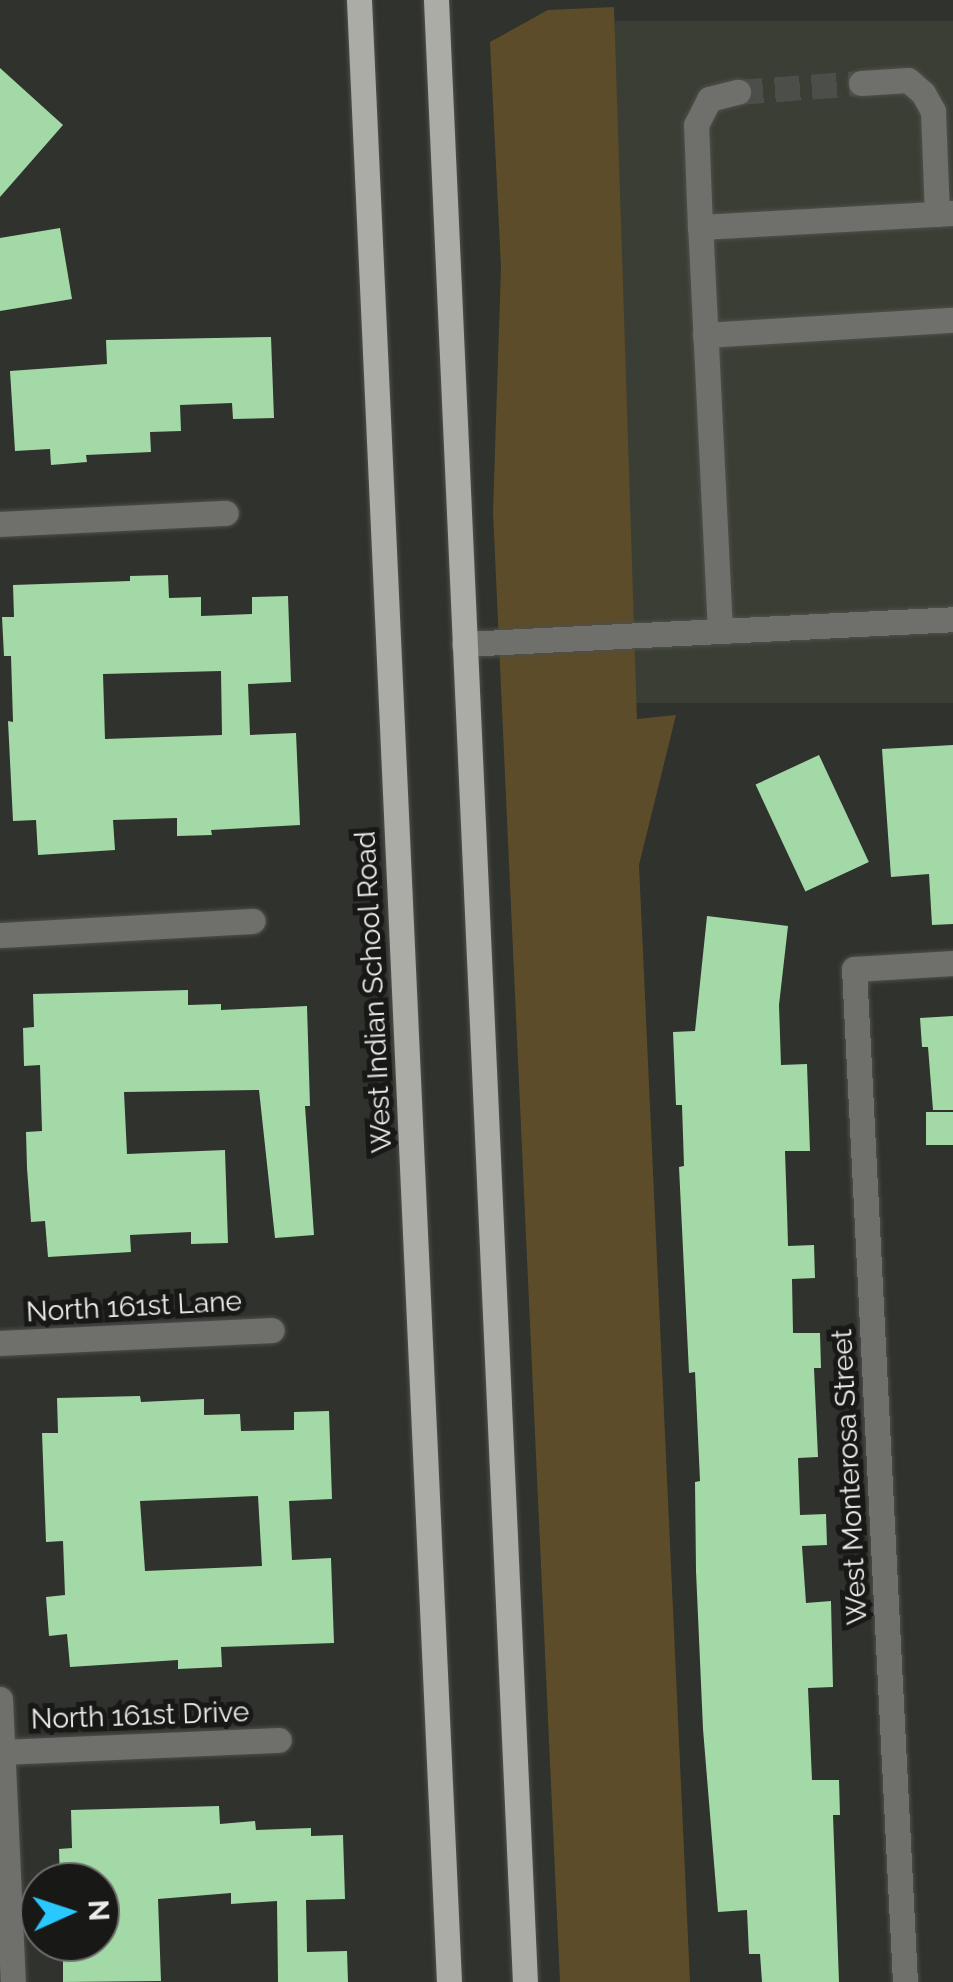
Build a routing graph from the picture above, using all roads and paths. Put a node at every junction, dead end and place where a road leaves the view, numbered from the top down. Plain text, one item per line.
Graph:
1 (359, 0) edge
2 (436, 0) edge
3 (862, 83) tunnel mouth
4 (738, 92) tunnel mouth
5 (945, 214) edge
6 (700, 228) junction
7 (953, 320) edge
8 (706, 335) junction
9 (226, 514) dead end
10 (0, 524) edge
11 (953, 619) edge
12 (720, 631) junction
13 (464, 644) junction
14 (252, 921) dead end
15 (0, 936) edge
16 (953, 963) edge
17 (272, 1330) dead end
18 (0, 1344) edge
19 (0, 1699) edge
20 (279, 1740) dead end
21 (2, 1752) edge
22 (13, 1982) edge
23 (449, 1982) edge
24 (524, 1982) edge
25 (905, 1982) edge

1 - 23 main road, West Indian School Road
2 - 13 main road
3 - 5 street
4 - 6 street
5 - 6 street
6 - 8 street
7 - 8 street
8 - 12 street
9 - 10 street
11 - 12 street
12 - 13 street
13 - 24 main road
14 - 15 street
16 - 25 street, West Monterosa Street
17 - 18 street, North 161st Lane
19 - 21 street
20 - 21 street, North 161st Drive
21 - 22 street

